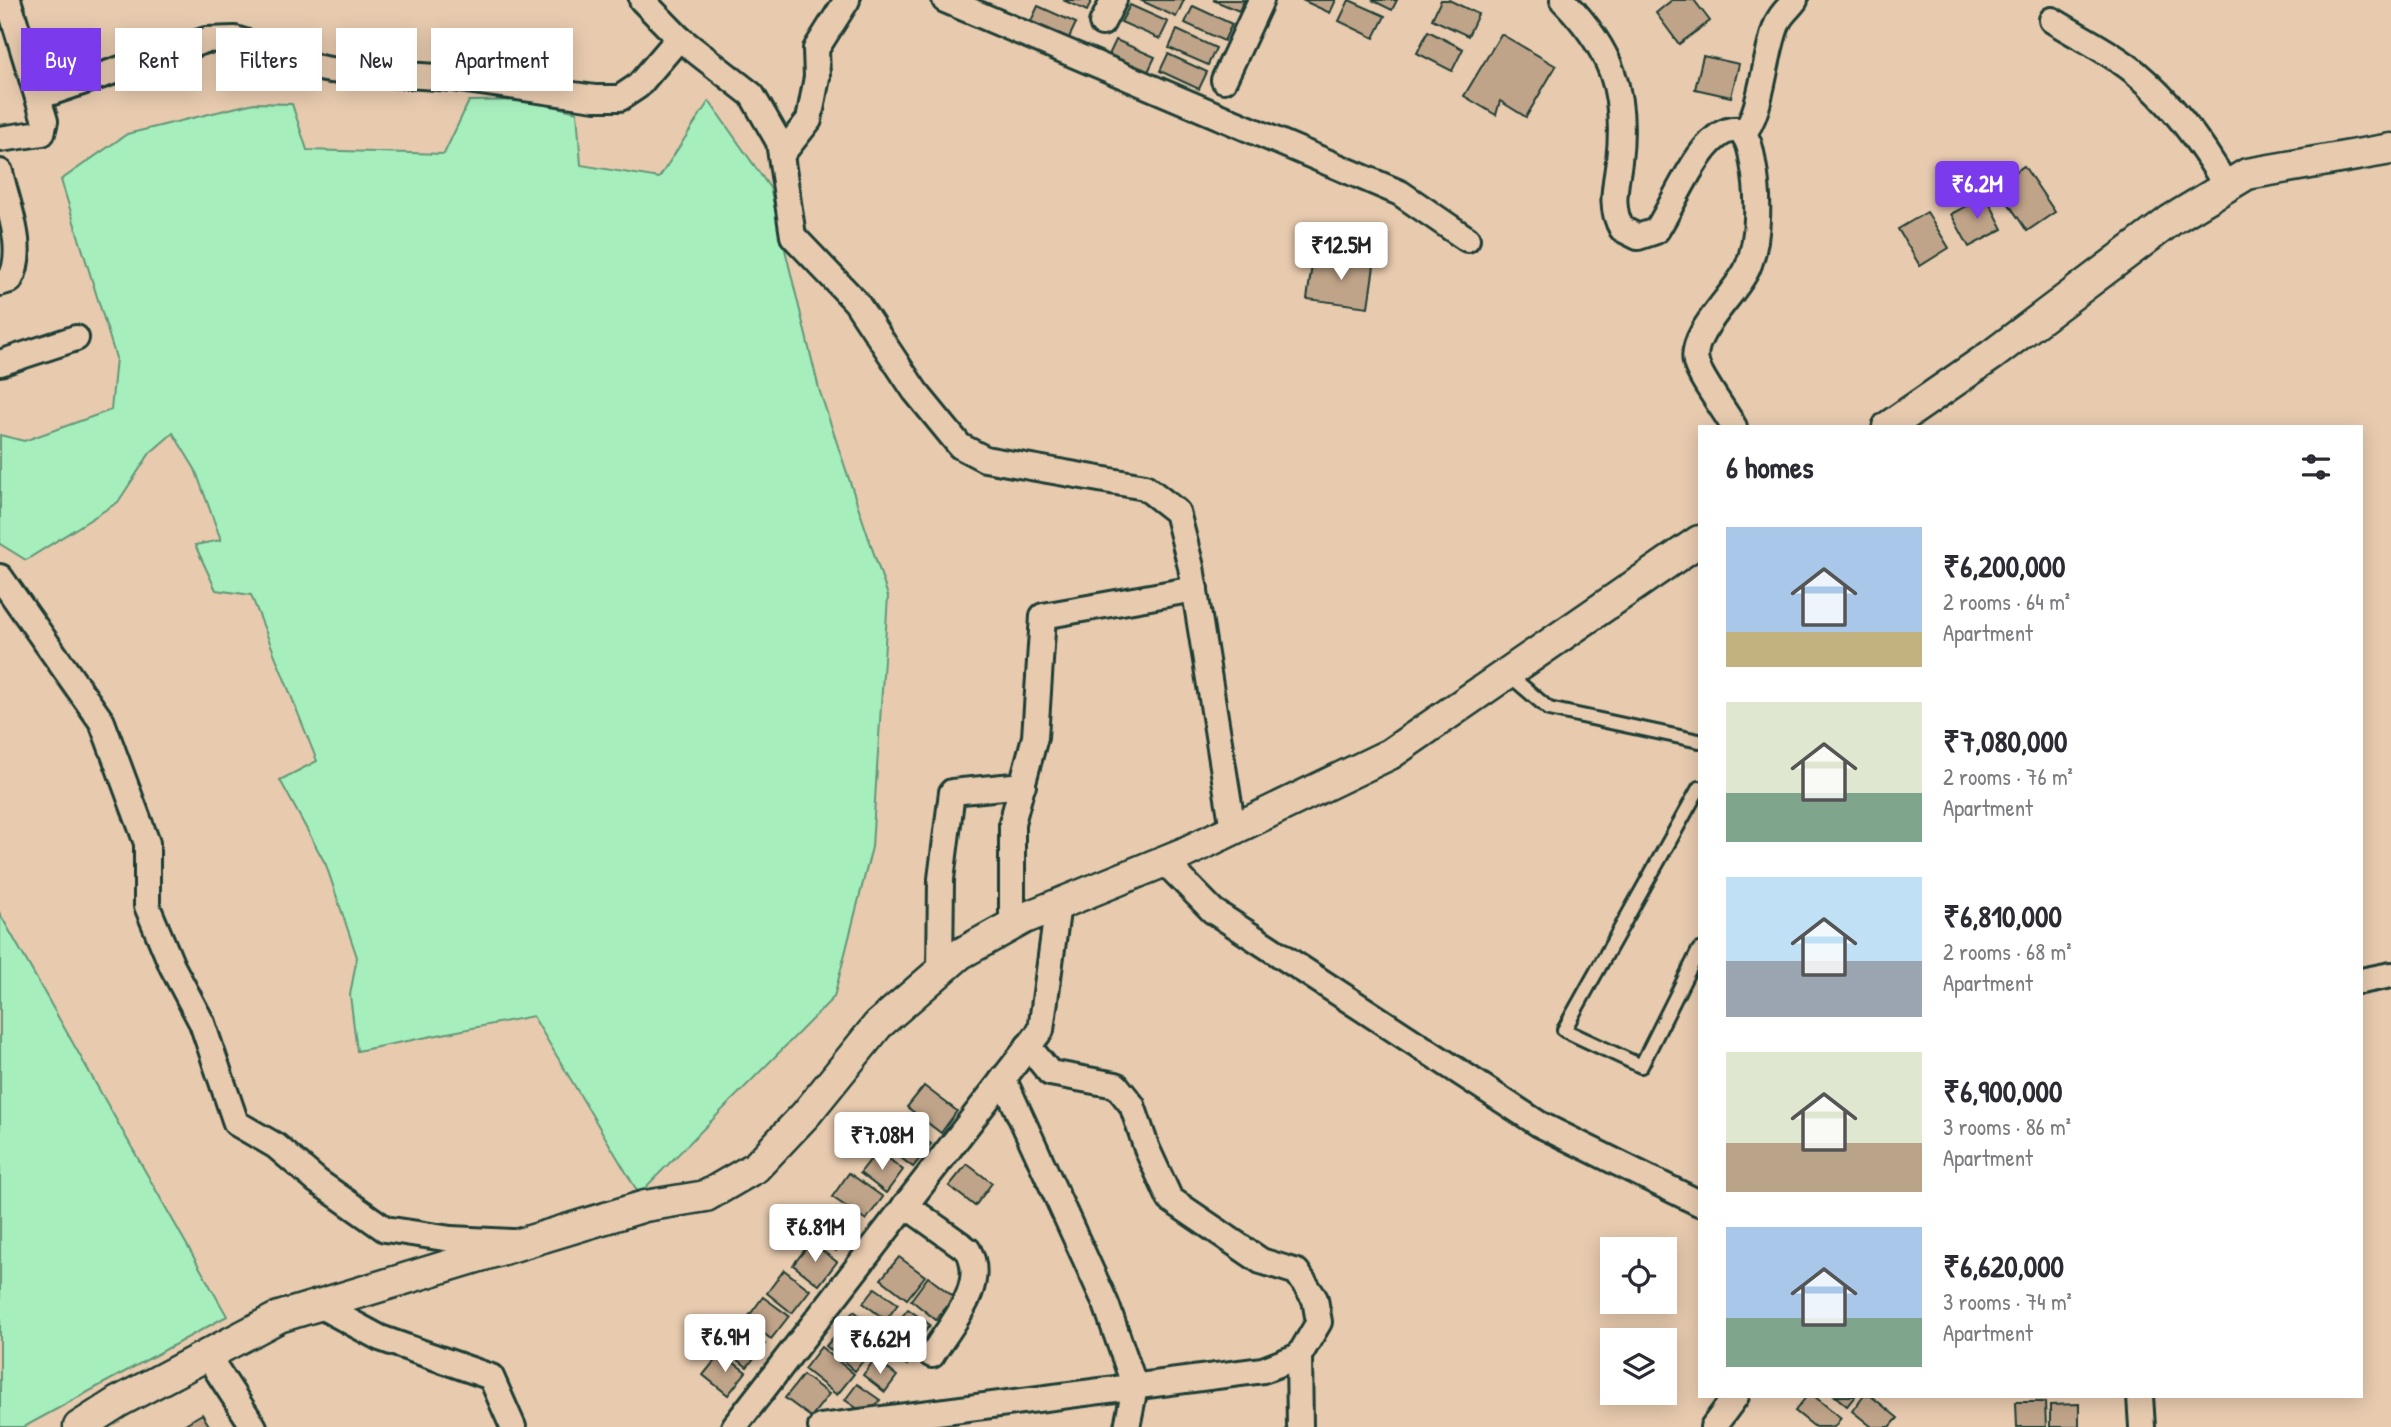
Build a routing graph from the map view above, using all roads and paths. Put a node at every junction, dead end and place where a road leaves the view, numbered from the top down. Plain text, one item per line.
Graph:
1 (8, 0) edge
2 (642, 0) edge
3 (847, 0) edge
4 (945, 0) edge
5 (1114, 0) edge
6 (1261, 0) edge
7 (1563, 0) edge
8 (1795, 0) edge
9 (2052, 20) dead end
10 (1102, 23) dead end
11 (679, 38) junction
12 (1224, 80) dead end
13 (38, 97) junction
14 (1743, 133) junction
15 (0, 139) edge
16 (2391, 149) edge
17 (782, 154) junction
18 (0, 172) edge
19 (2226, 187) junction
20 (1466, 239) dead end
21 (0, 284) edge
22 (76, 338) dead end
23 (0, 363) edge
24 (1733, 425) edge
25 (1891, 425) edge
26 (1698, 542) edge
27 (0, 576) edge
28 (1195, 589) junction
29 (1508, 673) junction
30 (1698, 741) edge
31 (1023, 785) junction
32 (1698, 790) edge
33 (1233, 829) junction
34 (1164, 861) junction
35 (1058, 904) junction
36 (1012, 925) junction
37 (1698, 952) edge
38 (940, 971) junction
39 (2391, 975) edge
40 (2363, 981) edge
41 (1028, 1046) junction
42 (1003, 1078) junction
43 (1698, 1202) edge
44 (905, 1205) junction
45 (524, 1243) junction
46 (319, 1305) junction
47 (207, 1355) junction
48 (932, 1355) dead end
49 (1299, 1356) junction
50 (1135, 1387) junction
51 (1735, 1398) edge
52 (2140, 1398) edge
53 (79, 1427) edge
54 (254, 1427) edge
55 (513, 1427) edge
56 (734, 1427) edge
57 (821, 1427) edge
58 (1127, 1427) edge
59 (1300, 1427) edge
60 (1713, 1427) edge
61 (2142, 1427) edge

1 - 13 street
2 - 11 street
3 - 17 street
4 - 20 street
5 - 10 street
6 - 12 street
7 - 14 street
8 - 14 street
9 - 19 street
11 - 13 street
11 - 17 street
13 - 15 street
14 - 24 street
16 - 19 street
17 - 28 street
18 - 21 street
19 - 25 street
22 - 23 street
26 - 29 street
27 - 45 street
28 - 31 street
28 - 33 street
29 - 30 lane
29 - 33 street
31 - 36 street
31 - 38 street
32 - 37 lane
33 - 34 street
34 - 35 street
34 - 43 street
35 - 36 street
35 - 41 street
36 - 38 street
38 - 45 street
39 - 40 street
41 - 42 street
41 - 49 street
42 - 44 street
42 - 50 street
44 - 48 street
44 - 56 street
45 - 46 street
46 - 47 street
46 - 55 street
47 - 53 street
47 - 54 street
49 - 50 street
49 - 59 street
50 - 57 street
50 - 58 street
51 - 60 street
52 - 61 street

